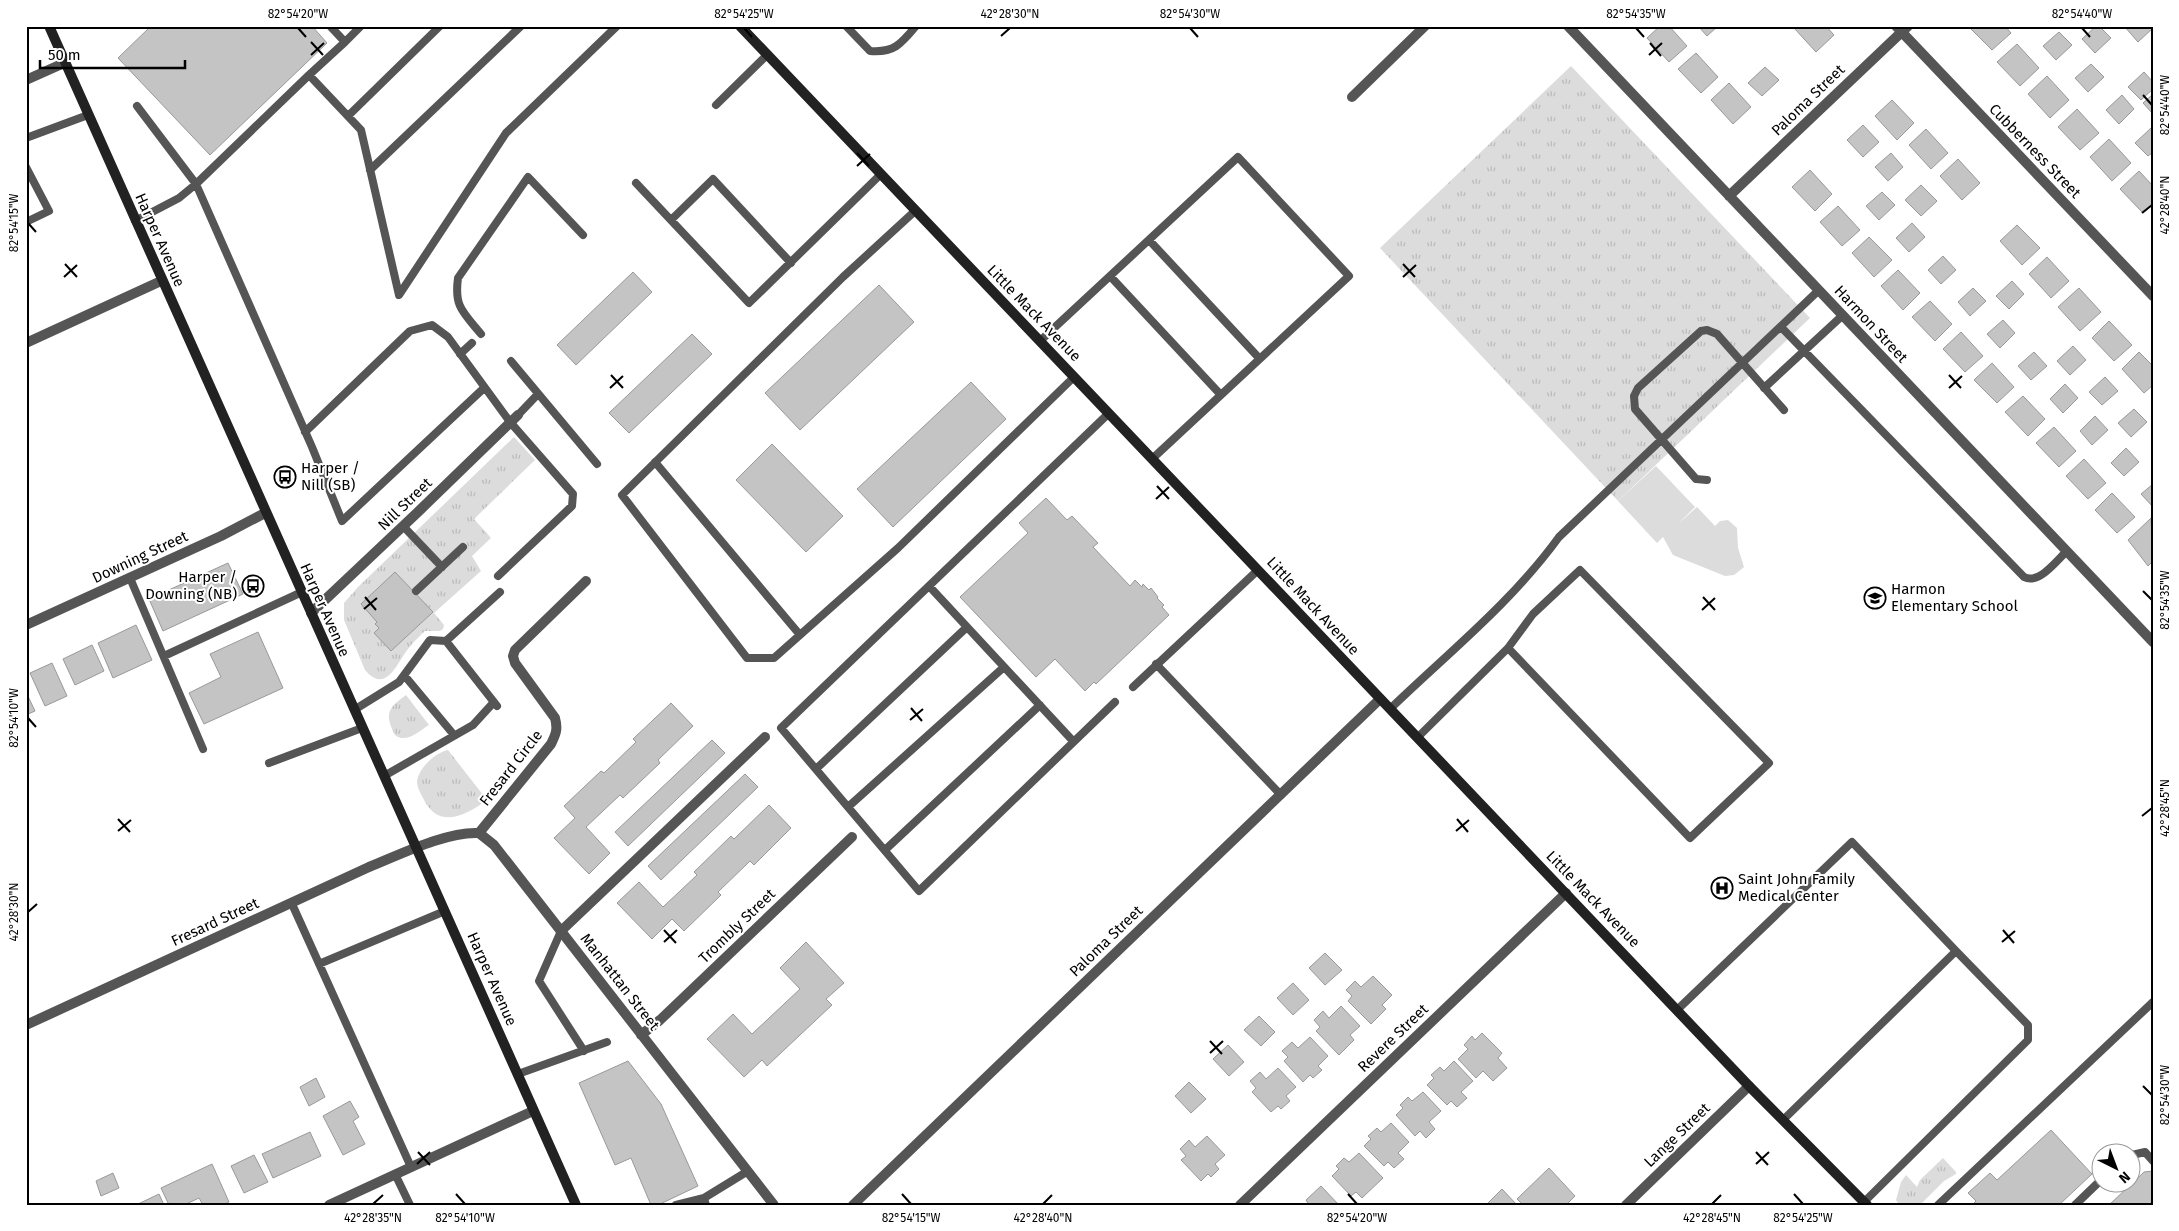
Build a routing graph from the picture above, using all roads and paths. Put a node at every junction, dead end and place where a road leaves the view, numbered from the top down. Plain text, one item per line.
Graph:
1 (49, 26) edge
2 (330, 26) edge
3 (361, 26) edge
4 (440, 26) edge
5 (521, 26) edge
6 (617, 26) edge
7 (740, 26) edge
8 (846, 26) edge
9 (916, 26) edge
10 (1425, 26) edge
11 (1568, 26) edge
12 (1902, 28) edge
13 (345, 42) junction
14 (767, 55) junction
15 (64, 63) junction
16 (309, 75) junction
17 (26, 80) edge
18 (1352, 96) dead end
19 (716, 104) dead end
20 (137, 106) dead end
21 (88, 115) junction
22 (348, 116) junction
23 (26, 138) edge
24 (26, 167) edge
25 (370, 170) junction
26 (881, 174) junction
27 (636, 183) dead end
28 (196, 184) junction
29 (1729, 196) junction
30 (915, 211) junction
31 (671, 220) junction
32 (135, 221) junction
33 (26, 222) edge
34 (583, 235) dead end
35 (1149, 240) junction
36 (790, 263) junction
37 (1110, 276) junction
38 (161, 281) junction
39 (1819, 290) junction
40 (2153, 296) edge
41 (1842, 315) junction
42 (1781, 327) junction
43 (481, 334) dead end
44 (1040, 341) junction
45 (26, 343) edge
46 (472, 343) dead end
47 (1803, 351) junction
48 (460, 354) junction
49 (1259, 358) junction
50 (511, 361) dead end
51 (1742, 364) junction
52 (1074, 377) junction
53 (484, 388) junction
54 (1764, 388) junction
55 (538, 394) junction
56 (1220, 394) junction
57 (1784, 410) dead end
58 (1108, 414) junction
59 (514, 418) junction
60 (305, 432) junction
61 (1662, 439) junction
62 (1152, 459) junction
63 (656, 462) junction
64 (597, 464) dead end
65 (1707, 480) dead end
66 (265, 513) junction
67 (403, 526) junction
68 (463, 547) dead end
69 (2067, 552) junction
70 (442, 567) junction
71 (1258, 570) junction
72 (498, 576) dead end
73 (130, 578) junction
74 (586, 581) dead end
75 (929, 586) junction
76 (416, 591) dead end
77 (302, 592) junction
78 (500, 592) dead end
79 (311, 613) junction
80 (26, 625) edge
81 (967, 627) junction
82 (800, 635) junction
83 (446, 641) junction
84 (2153, 642) edge
85 (1508, 648) junction
86 (164, 656) junction
87 (1156, 664) junction
88 (1004, 667) junction
89 (404, 676) junction
90 (1132, 687) dead end
91 (1380, 699) junction
92 (1115, 702) dead end
93 (1040, 706) junction
94 (1390, 709) junction
95 (354, 710) junction
96 (362, 728) junction
97 (454, 735) junction
98 (765, 737) dead end
99 (1418, 738) junction
100 (1073, 741) junction
101 (203, 749) dead end
102 (268, 763) dead end
103 (816, 769) junction
104 (384, 776) junction
105 (1281, 795) junction
106 (848, 807) junction
107 (478, 832) junction
108 (852, 837) dead end
109 (416, 848) junction
110 (885, 850) junction
111 (1566, 893) junction
112 (292, 904) junction
113 (445, 911) junction
114 (561, 931) junction
115 (1956, 951) junction
116 (319, 964) junction
117 (2153, 1002) edge
118 (1677, 1010) junction
119 (26, 1025) edge
120 (641, 1035) junction
121 (607, 1042) dead end
122 (584, 1051) junction
123 (518, 1074) junction
124 (1749, 1086) junction
125 (533, 1111) junction
126 (1784, 1119) junction
127 (2149, 1152) edge
128 (2153, 1161) edge
129 (411, 1167) junction
130 (748, 1171) junction
131 (395, 1174) junction
132 (2092, 1189) edge
133 (705, 1201) edge
134 (1866, 1203) edge
135 (329, 1205) edge
136 (410, 1205) edge
137 (576, 1205) edge
138 (676, 1205) edge
139 (774, 1205) edge
140 (853, 1205) edge
141 (1240, 1205) edge
142 (1626, 1205) edge
143 (1938, 1205) edge
144 (2075, 1205) edge

1 - 15 main road, Harper Avenue
2 - 13 lane
3 - 13 lane
4 - 22 lane
5 - 25 lane
6 - 25 lane
7 - 14 main road, Little Mack Avenue
8 - 9 lane
10 - 18 street
11 - 29 street, Harmon Street
12 - 29 street, Paloma Street
12 - 40 street, Cubberness Street
13 - 16 lane
14 - 19 lane
14 - 26 main road, Little Mack Avenue
15 - 17 street
15 - 21 main road, Harper Avenue
16 - 22 lane
16 - 28 lane
20 - 28 lane
21 - 23 lane
21 - 32 main road, Harper Avenue
22 - 25 lane
24 - 33 lane
26 - 30 main road, Little Mack Avenue
26 - 36 lane
27 - 31 lane
28 - 32 lane
28 - 60 lane
29 - 39 street, Harmon Street
30 - 44 main road, Little Mack Avenue
30 - 63 lane
31 - 36 lane
31 - 36 lane
32 - 38 main road, Harper Avenue
34 - 43 lane
35 - 37 lane
35 - 49 lane
35 - 49 lane
37 - 44 lane
37 - 56 lane
38 - 45 street
38 - 66 main road, Harper Avenue
39 - 41 street, Harmon Street
39 - 42 lane
41 - 47 lane
41 - 69 street, Harmon Street
42 - 47 lane
42 - 51 lane
44 - 52 main road, Little Mack Avenue
46 - 48 lane
47 - 54 lane
47 - 69 lane
48 - 53 lane
48 - 60 lane
49 - 56 lane
50 - 55 lane
51 - 54 lane
51 - 61 lane
51 - 61 lane
52 - 58 main road, Little Mack Avenue
52 - 82 lane
53 - 59 lane
53 - 60 lane
54 - 57 lane
55 - 59 lane
55 - 64 lane
56 - 62 lane
58 - 62 main road, Little Mack Avenue
58 - 75 lane
59 - 67 street, Nill Street
59 - 72 lane
61 - 65 lane
61 - 94 lane
62 - 71 main road, Little Mack Avenue
63 - 82 lane
63 - 82 lane
66 - 73 street, Downing Street
66 - 77 main road, Harper Avenue
67 - 70 lane
67 - 79 street, Nill Street
68 - 70 lane
69 - 84 street, Harmon Street
70 - 76 lane
71 - 87 lane
71 - 91 main road, Little Mack Avenue
73 - 80 street, Downing Street
73 - 86 lane
74 - 107 street, Fresard Circle
75 - 81 lane
75 - 103 lane
77 - 79 main road, Harper Avenue
77 - 86 lane
78 - 83 lane
79 - 95 main road, Harper Avenue
81 - 88 lane
81 - 103 lane
83 - 89 lane
83 - 97 lane
85 - 85 lane
85 - 99 lane
86 - 101 lane
87 - 90 lane
87 - 105 lane
88 - 93 lane
88 - 106 lane
89 - 95 lane
89 - 97 lane
91 - 94 main road, Little Mack Avenue
91 - 105 street, Paloma Street
92 - 100 lane
93 - 100 lane
93 - 110 lane
94 - 99 main road, Little Mack Avenue
95 - 96 main road, Harper Avenue
96 - 102 lane
96 - 104 main road, Harper Avenue
97 - 104 lane
98 - 114 street
99 - 111 main road, Little Mack Avenue
100 - 110 lane
103 - 106 lane
104 - 109 main road, Harper Avenue
105 - 140 street, Paloma Street
106 - 110 lane
107 - 109 street
107 - 114 street, Manhattan Street
108 - 120 street, Trombly Street
109 - 112 street, Fresard Street
109 - 113 main road, Harper Avenue
111 - 118 main road, Little Mack Avenue
111 - 141 street, Revere Street
112 - 116 lane
112 - 119 street, Fresard Street
113 - 116 lane
113 - 123 main road, Harper Avenue
114 - 120 street, Manhattan Street
114 - 122 lane
115 - 118 lane
115 - 126 lane
115 - 134 lane
116 - 129 lane
117 - 143 lane
118 - 124 main road, Little Mack Avenue
120 - 130 street, Manhattan Street
121 - 122 lane
122 - 123 lane
123 - 125 main road, Harper Avenue
124 - 126 main road, Little Mack Avenue
124 - 142 street, Lange Street
125 - 129 street
125 - 137 main road, Harper Avenue
126 - 134 main road, Little Mack Avenue
127 - 128 lane
129 - 131 street
130 - 133 lane
130 - 139 street, Manhattan Street
131 - 135 street
131 - 136 lane
132 - 144 lane
133 - 138 lane

